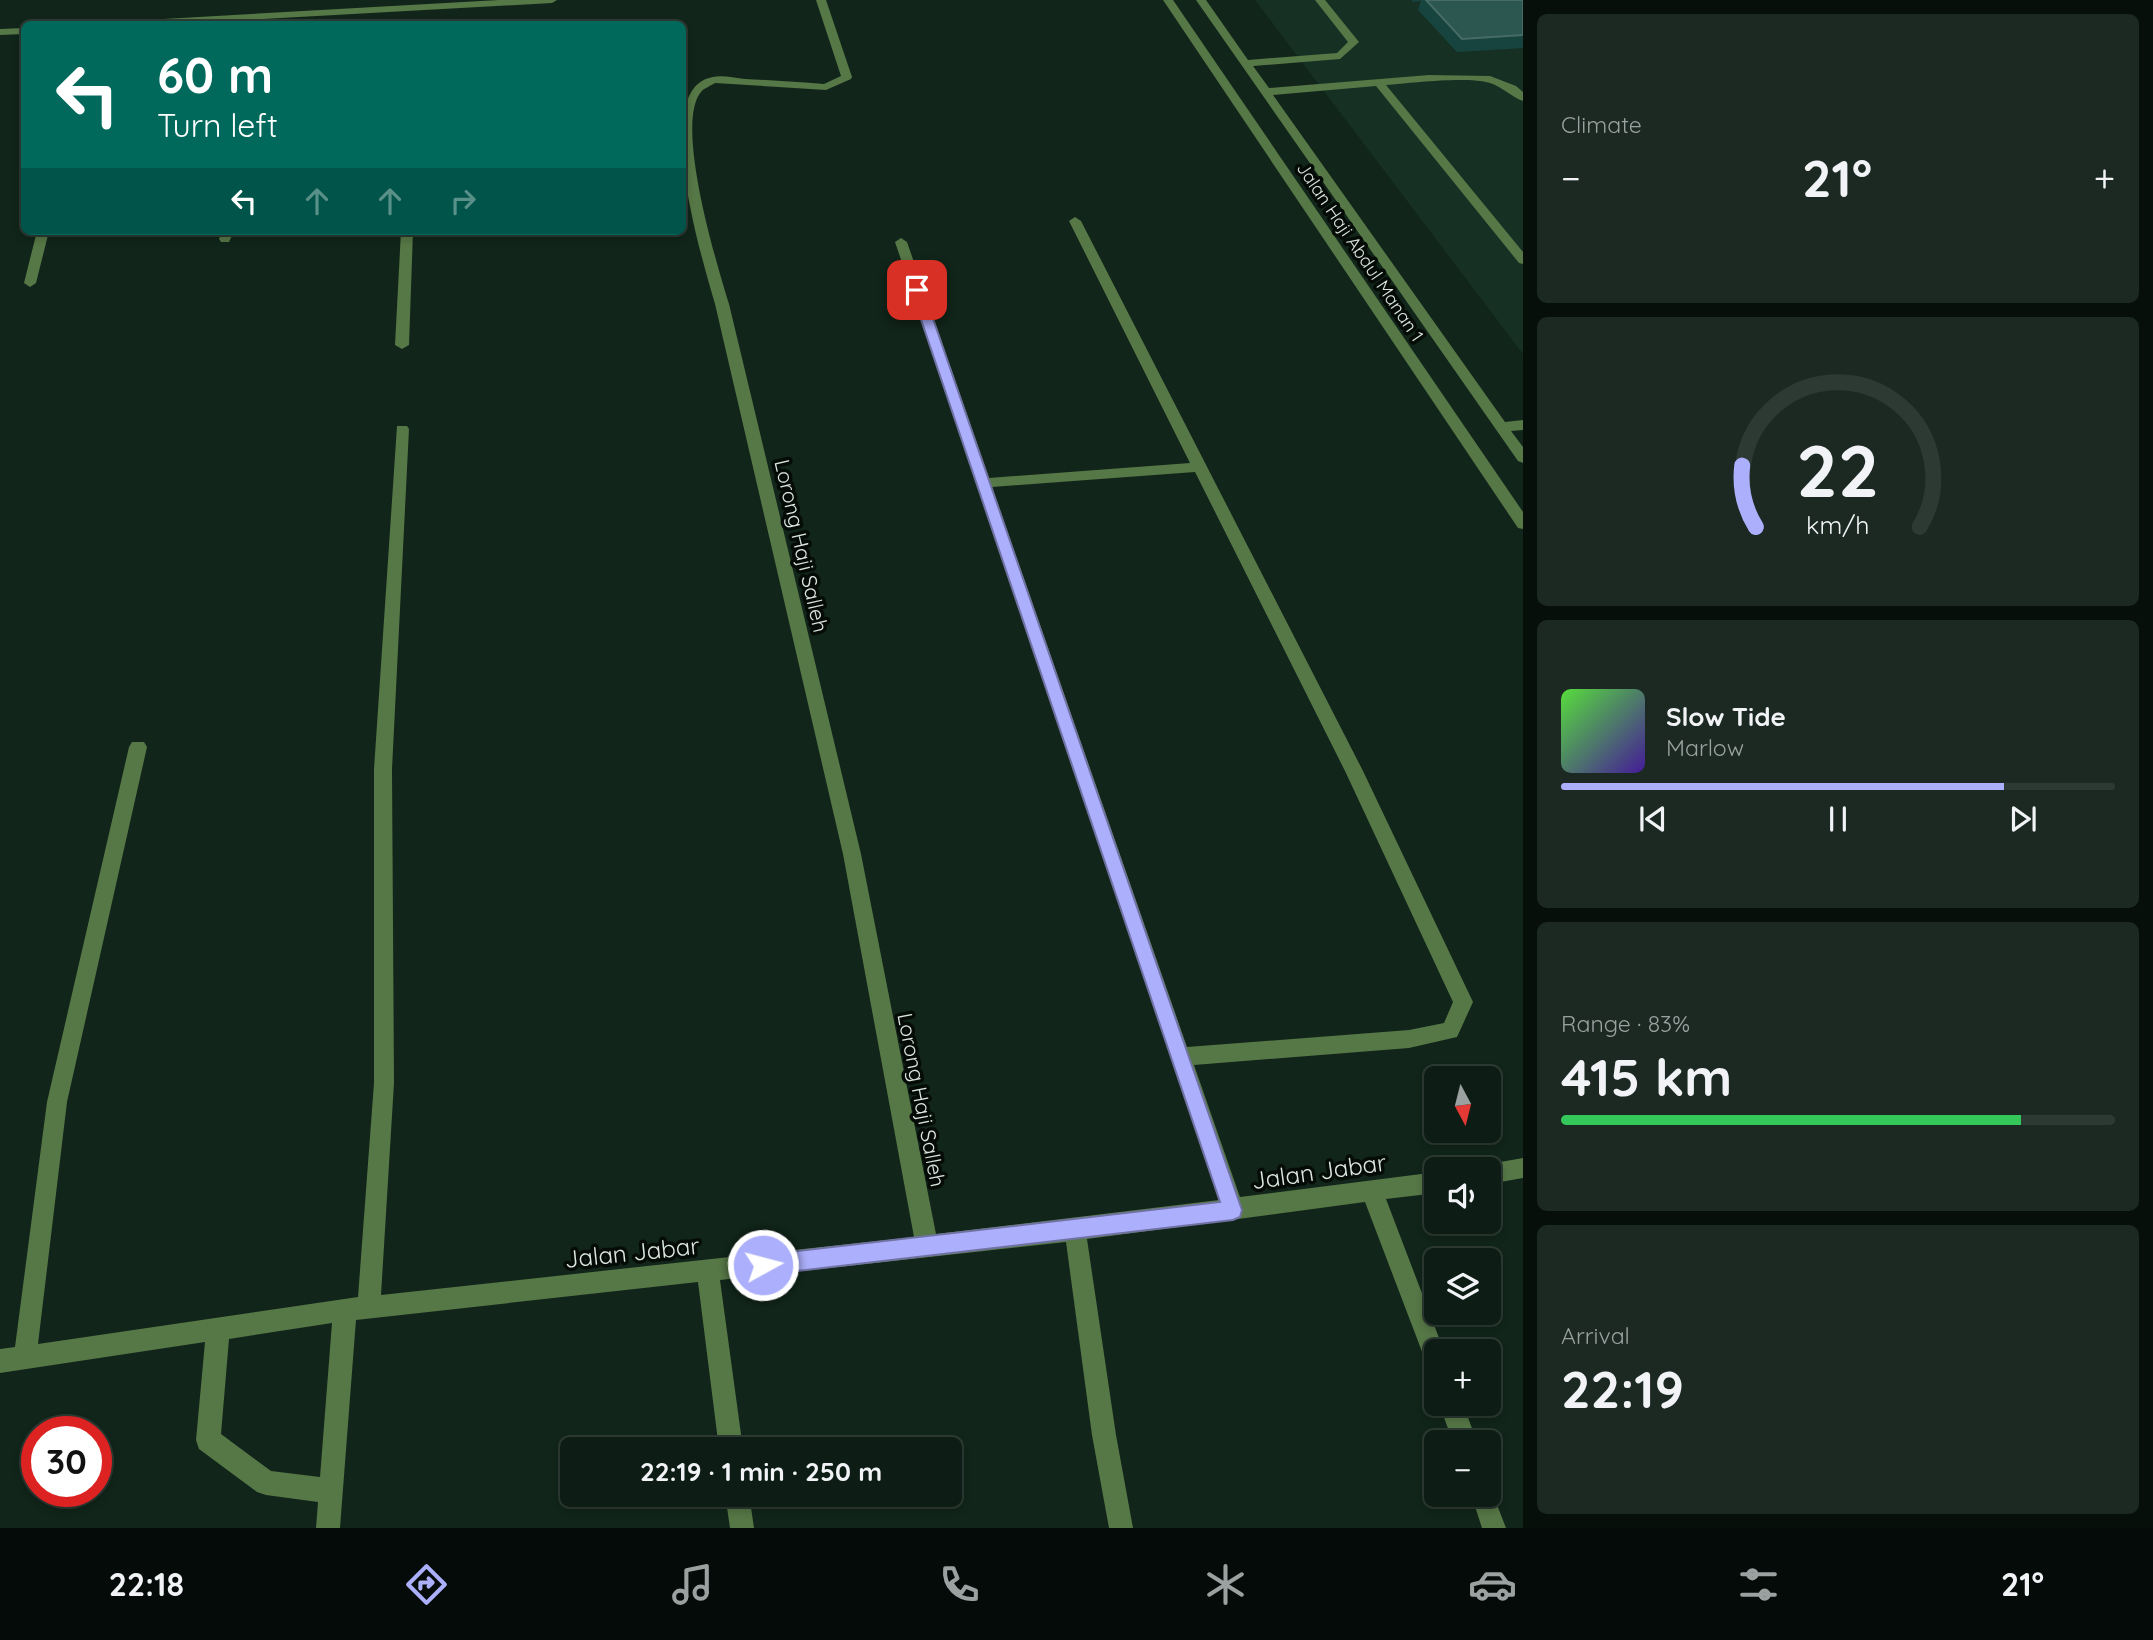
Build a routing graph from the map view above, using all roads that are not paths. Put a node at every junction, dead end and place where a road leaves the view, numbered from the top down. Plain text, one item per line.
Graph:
1 (327, 0) edge
2 (552, 0) edge
3 (821, 0) edge
4 (1162, 0) edge
5 (1201, 0) edge
6 (1320, 0) edge
7 (1171, 5) edge
8 (326, 13) junction
9 (283, 20) edge
10 (244, 21) edge
11 (21, 30) edge
12 (0, 32) edge
13 (1246, 64) junction
14 (1380, 84) junction
15 (1266, 92) junction
16 (1523, 98) edge
17 (1075, 221) dead end
18 (42, 235) edge
19 (407, 235) edge
20 (901, 242) dead end
21 (1523, 260) edge
22 (30, 283) dead end
23 (402, 345) dead end
24 (1523, 425) edge
25 (1501, 426) junction
26 (402, 429) dead end
27 (1523, 457) edge
28 (1199, 467) junction
29 (982, 483) junction
30 (1523, 524) edge
31 (138, 747) dead end
32 (1181, 1057) junction
33 (1523, 1168) edge
34 (1501, 1172) edge
35 (1424, 1184) edge
36 (1372, 1192) junction
37 (1233, 1210) junction
38 (1075, 1230) junction
39 (928, 1245) junction
40 (708, 1271) junction
41 (357, 1309) junction
42 (218, 1331) junction
43 (1428, 1339) edge
44 (25, 1358) junction
45 (0, 1361) edge
46 (729, 1437) edge
47 (330, 1491) junction
48 (739, 1507) edge
49 (1487, 1507) edge
50 (328, 1528) edge
51 (742, 1528) edge
52 (1121, 1528) edge
53 (1494, 1528) edge

1 - 8 street
2 - 8 street
3 - 39 street, Lorong Haji Salleh
4 - 7 street
5 - 13 street, Jalan Haji Abdul Manan 1
6 - 13 street
7 - 30 street, Jalan Haji Abdul Manan 1
8 - 9 street
9 - 10 street
11 - 12 street
13 - 15 street, Jalan Haji Abdul Manan 1
14 - 15 street
14 - 16 street
14 - 21 street
15 - 25 street, Jalan Haji Abdul Manan 1
17 - 28 street
18 - 22 street
19 - 23 street
20 - 29 street
24 - 25 street
25 - 27 street, Jalan Haji Abdul Manan 1
26 - 41 street
28 - 29 street
28 - 32 street
29 - 32 street
31 - 44 street
32 - 37 street
33 - 34 street
35 - 36 street, Jalan Jabar
36 - 37 street, Jalan Jabar
36 - 43 street
37 - 38 street, Jalan Jabar
38 - 39 street, Jalan Jabar
38 - 52 street
39 - 40 street, Jalan Jabar
40 - 41 street, Jalan Jabar
40 - 46 street
41 - 42 street, Jalan Jabar
41 - 47 street
42 - 44 street, Jalan Jabar
42 - 47 street
44 - 45 street, Jalan Jabar
47 - 50 street
48 - 51 street
49 - 53 street

